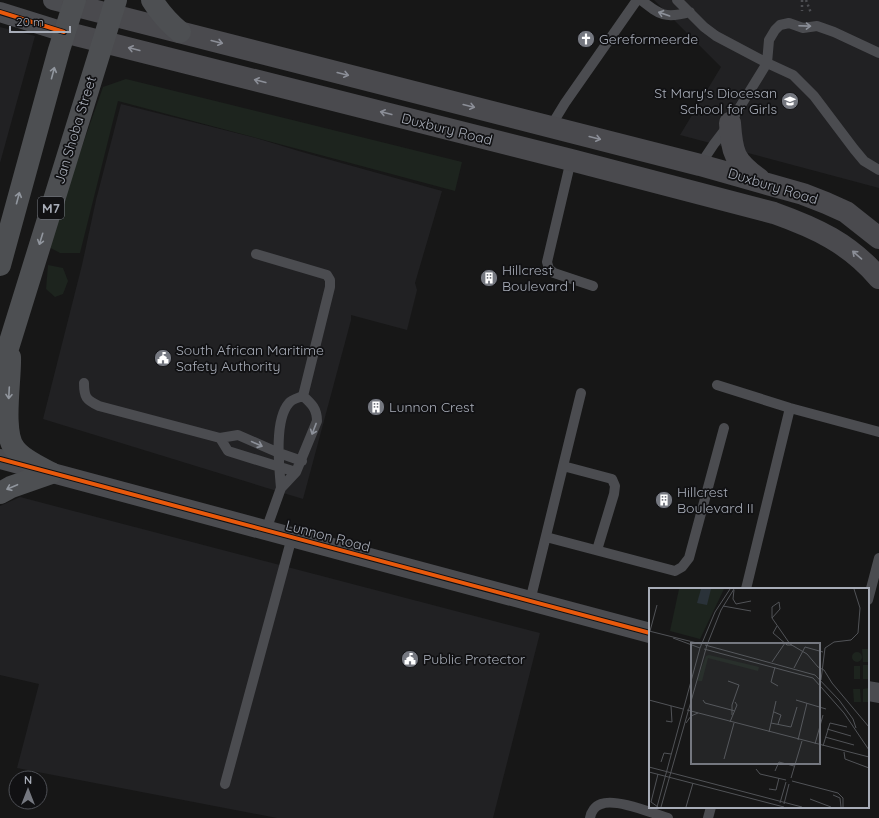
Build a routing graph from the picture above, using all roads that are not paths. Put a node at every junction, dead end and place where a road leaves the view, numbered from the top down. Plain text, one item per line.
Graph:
1 (152, 0) edge
2 (637, 0) edge
3 (641, 0) edge
4 (677, 0) edge
5 (67, 2) edge
6 (114, 7) edge
7 (0, 12) edge
8 (690, 12) junction
9 (64, 32) junction
10 (180, 32) junction
11 (103, 42) junction
12 (879, 53) edge
13 (767, 63) junction
14 (730, 123) junction
15 (551, 126) junction
16 (571, 160) junction
17 (700, 165) junction
18 (598, 167) junction
19 (879, 170) edge
20 (764, 183) junction
21 (800, 222) junction
22 (879, 238) edge
23 (256, 254) dead end
24 (0, 265) edge
25 (879, 278) edge
26 (593, 286) dead end
27 (5, 350) edge
28 (0, 374) edge
29 (84, 383) dead end
30 (717, 385) dead end
31 (581, 393) dead end
32 (303, 396) junction
33 (790, 408) junction
34 (724, 428) dead end
35 (879, 432) edge
36 (220, 438) junction
37 (279, 453) junction
38 (0, 460) edge
39 (302, 461) junction
40 (279, 466) junction
41 (563, 466) junction
42 (296, 472) junction
43 (51, 473) junction
44 (282, 488) junction
45 (0, 493) edge
46 (266, 530) junction
47 (292, 538) junction
48 (546, 538) junction
49 (597, 550) junction
50 (879, 558) edge
51 (746, 588) edge
52 (869, 596) edge
53 (530, 601) junction
54 (649, 633) edge
55 (869, 691) edge
56 (879, 694) edge
57 (225, 784) dead end
58 (711, 808) edge
59 (650, 815) edge
60 (590, 818) edge
61 (668, 818) edge
62 (708, 818) edge

1 - 10 main road
2 - 15 lane
8 -> 3 lane
4 - 8 lane
5 - 6 main road, Duxbury Road
5 - 9 main road, M7
6 - 10 main road, Duxbury Road
6 - 11 main road, Jan Shoba Street / M7
7 - 9 street, Duxbury Road
8 - 13 lane
9 - 11 main road, Duxbury Road
24 -> 9 main road, M7
10 -> 15 main road, Duxbury Road
16 -> 11 main road, Duxbury Road
11 -> 27 main road, Jan Shoba Street / M7
13 -> 12 lane
13 - 14 lane
13 - 19 lane
14 - 17 lane
14 - 20 main road
15 -> 17 main road, Duxbury Road
16 - 18 main road, Duxbury Road
16 - 26 lane
17 - 18 main road
17 - 20 main road, Duxbury Road
17 - 21 main road
18 - 21 main road, Duxbury Road
20 - 22 main road, Duxbury Road
25 -> 21 main road, Duxbury Road
23 - 32 lane
27 - 28 main road, Jan Shoba Street / M7
27 -> 43 main road
29 - 36 lane
30 - 33 lane
31 - 41 lane
32 - 37 lane
32 -> 39 lane
33 - 35 lane
33 - 51 lane
34 - 49 lane
36 -> 37 lane
36 - 40 lane
37 - 39 lane
37 - 40 lane
38 - 43 street, Lunnon Road
39 - 42 lane
40 - 42 lane
40 - 44 lane
41 - 48 lane
41 - 49 lane
42 - 44 lane
43 -> 45 main road
43 - 46 street, Lunnon Road
44 - 46 lane
46 - 47 street, Lunnon Road
47 - 53 street, Lunnon Road
47 - 57 lane
48 - 49 lane
48 - 53 lane
50 - 52 lane
53 - 54 street, Lunnon Road
55 - 56 street
58 - 62 lane
59 - 60 lane
59 - 61 lane

